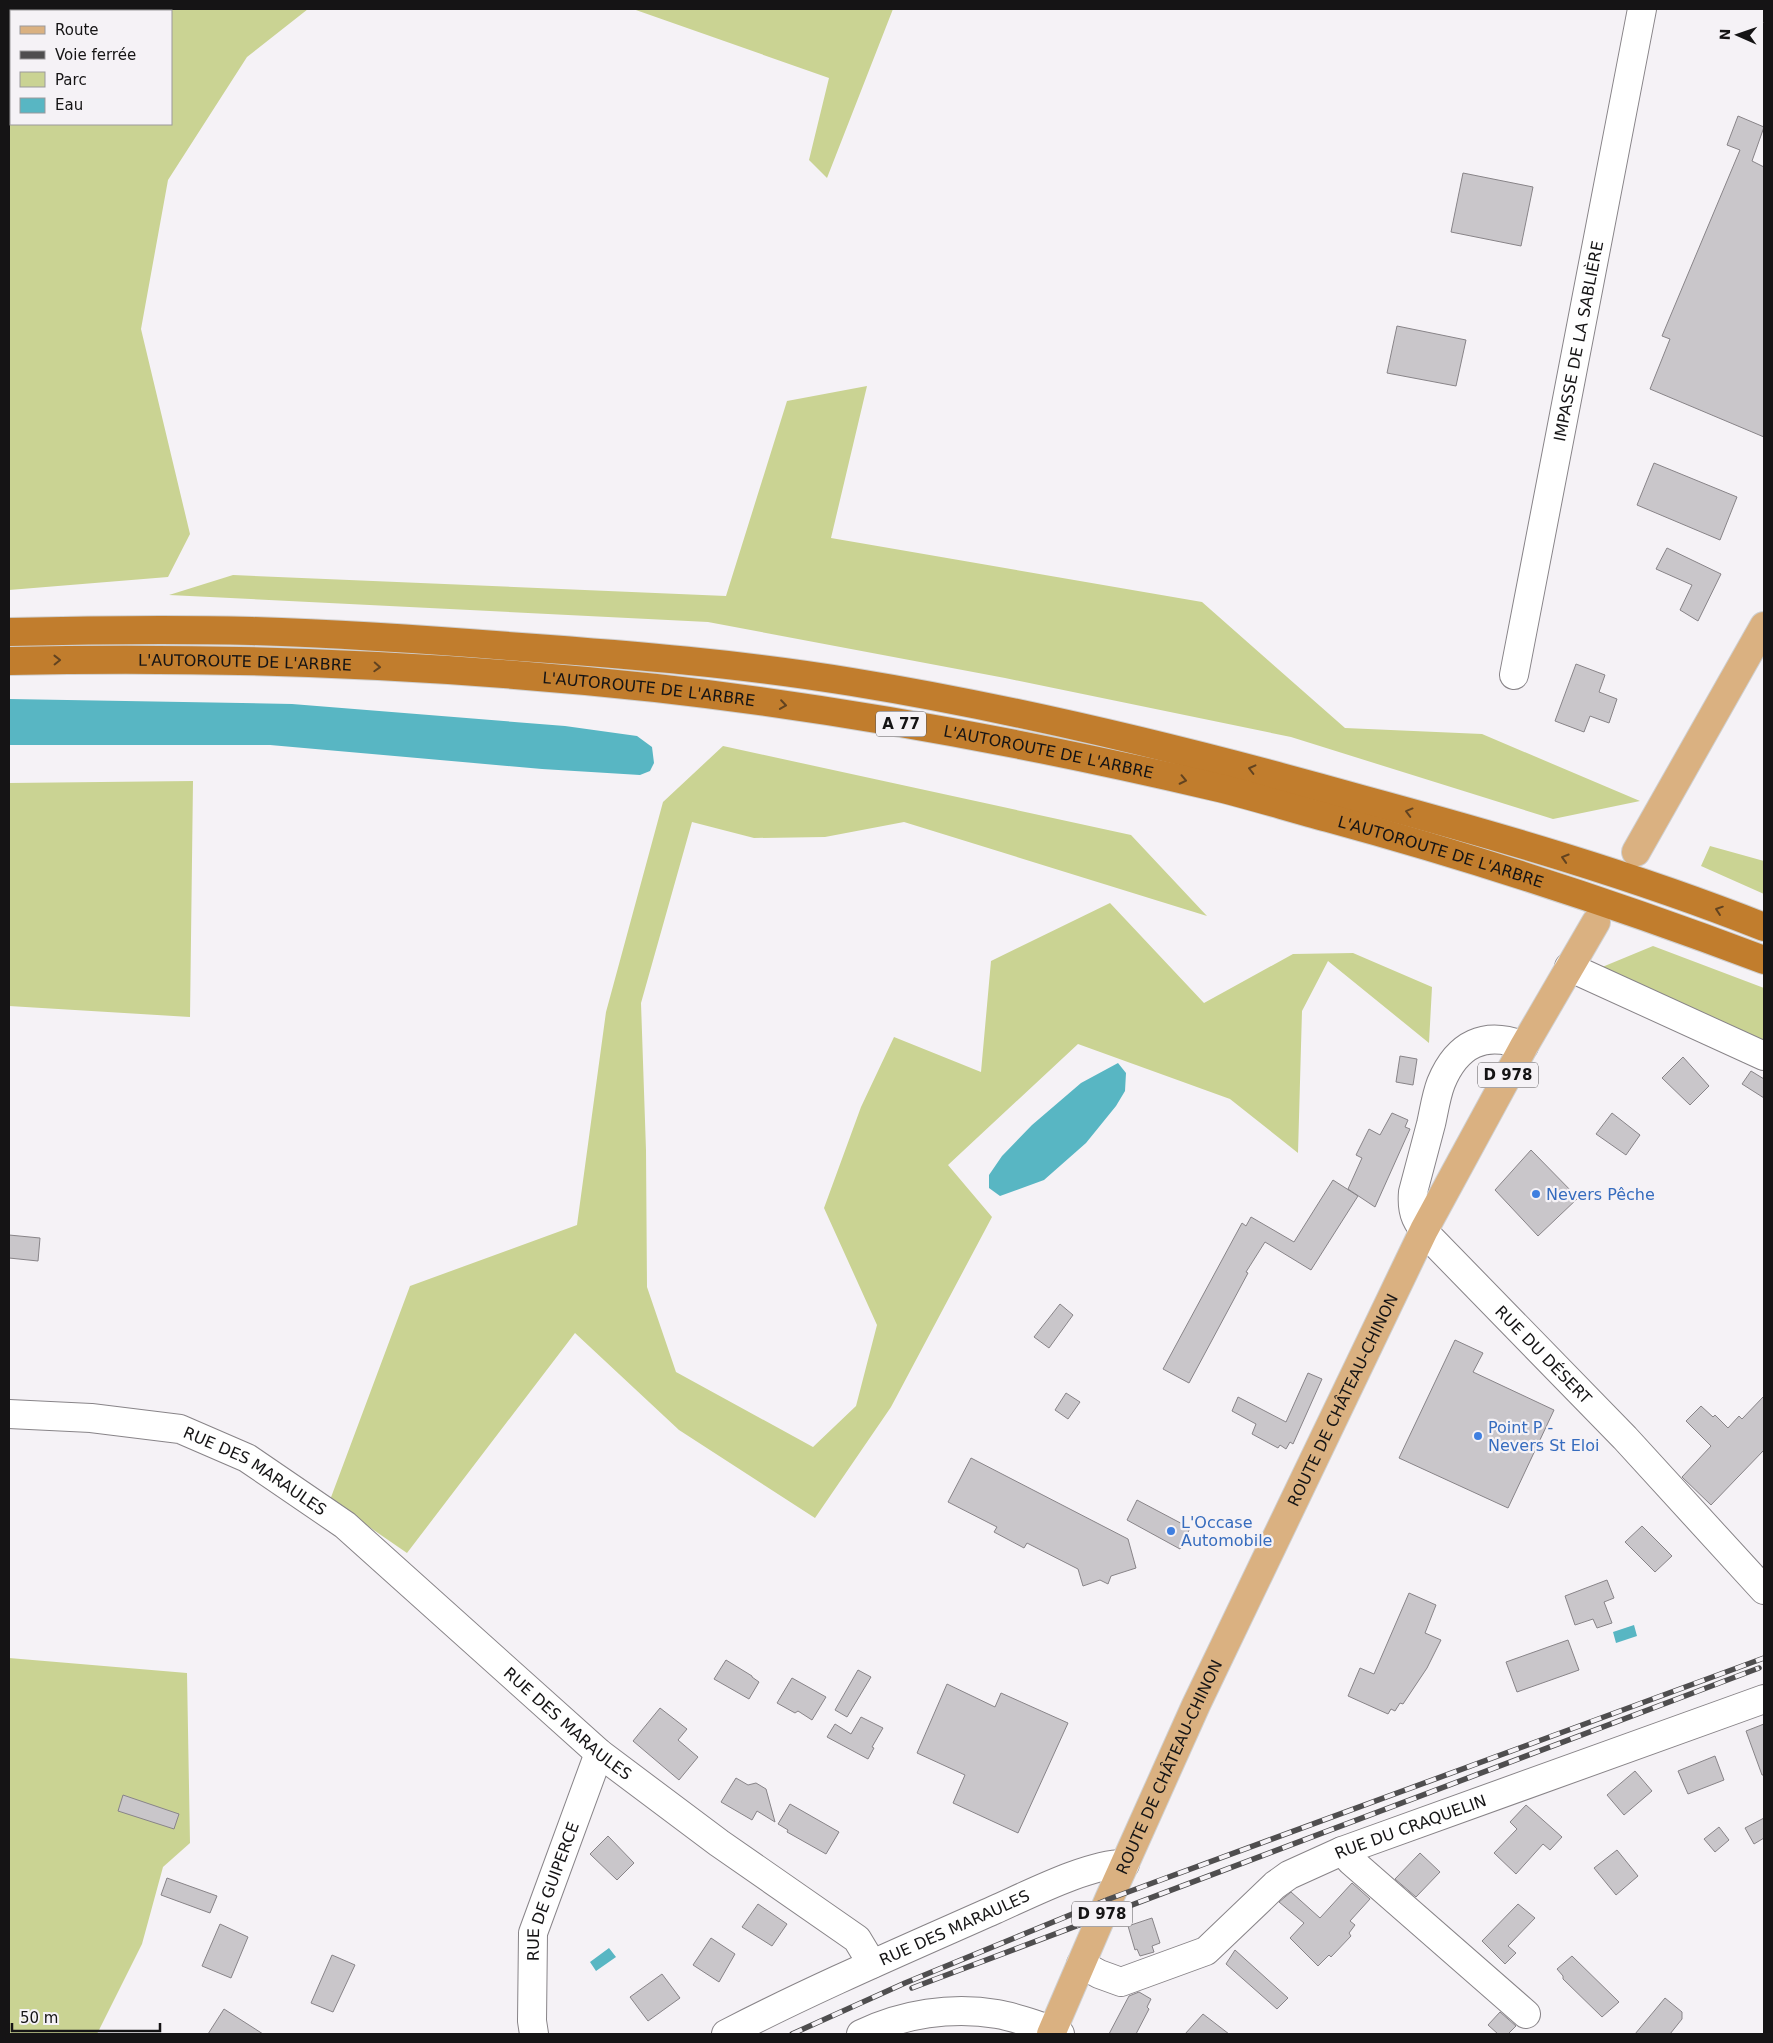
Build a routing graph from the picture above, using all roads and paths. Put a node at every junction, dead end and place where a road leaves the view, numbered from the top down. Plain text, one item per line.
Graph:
1 (1642, 9) edge
2 (1764, 626) edge
3 (9, 632) edge
4 (9, 661) edge
5 (1514, 675) dead end
6 (1636, 852) dead end
7 (1596, 922) dead end
8 (1764, 927) edge
9 (1764, 960) edge
10 (1569, 967) junction
11 (1524, 1046) junction
12 (1764, 1056) edge
13 (1424, 1230) junction
14 (9, 1414) edge
15 (1764, 1590) edge
16 (1764, 1699) edge
17 (600, 1753) junction
18 (1342, 1851) junction
19 (1125, 1864) junction
20 (872, 1964) junction
21 (1081, 1964) junction
22 (1526, 2014) dead end
23 (1055, 2033) edge
24 (534, 2034) edge
25 (726, 2034) edge
26 (861, 2034) edge

1 - 5 street, IMPASSE DE LA SABLIÈRE
2 - 6 main road
8 -> 3 highway, L'AUTOROUTE DE L'ARBRE / A 77
4 -> 9 highway, L'AUTOROUTE DE L'ARBRE / A 77
7 - 10 main road, ROUTE DE CHÂTEAU-CHINON / D 978
10 - 11 main road, ROUTE DE CHÂTEAU-CHINON / D 978
10 - 12 street
11 - 13 main road, ROUTE DE CHÂTEAU-CHINON / D 978
11 - 13 street, RUE DU DÉSERT
13 - 15 street, RUE DU DÉSERT
13 - 19 main road, ROUTE DE CHÂTEAU-CHINON / D 978
14 - 17 street, RUE DES MARAULES
16 - 18 street, RUE DU CRAQUELIN
17 - 20 street, RUE DES MARAULES
17 - 24 street, RUE DE GUIPERCE
18 - 21 street, RUE DU CRAQUELIN
18 - 22 street
19 - 20 street, RUE DES MARAULES
19 - 21 main road, ROUTE DE CHÂTEAU-CHINON / D 978
20 - 25 street
21 - 23 main road, ROUTE DE CHÂTEAU-CHINON / D 978
23 - 26 street

